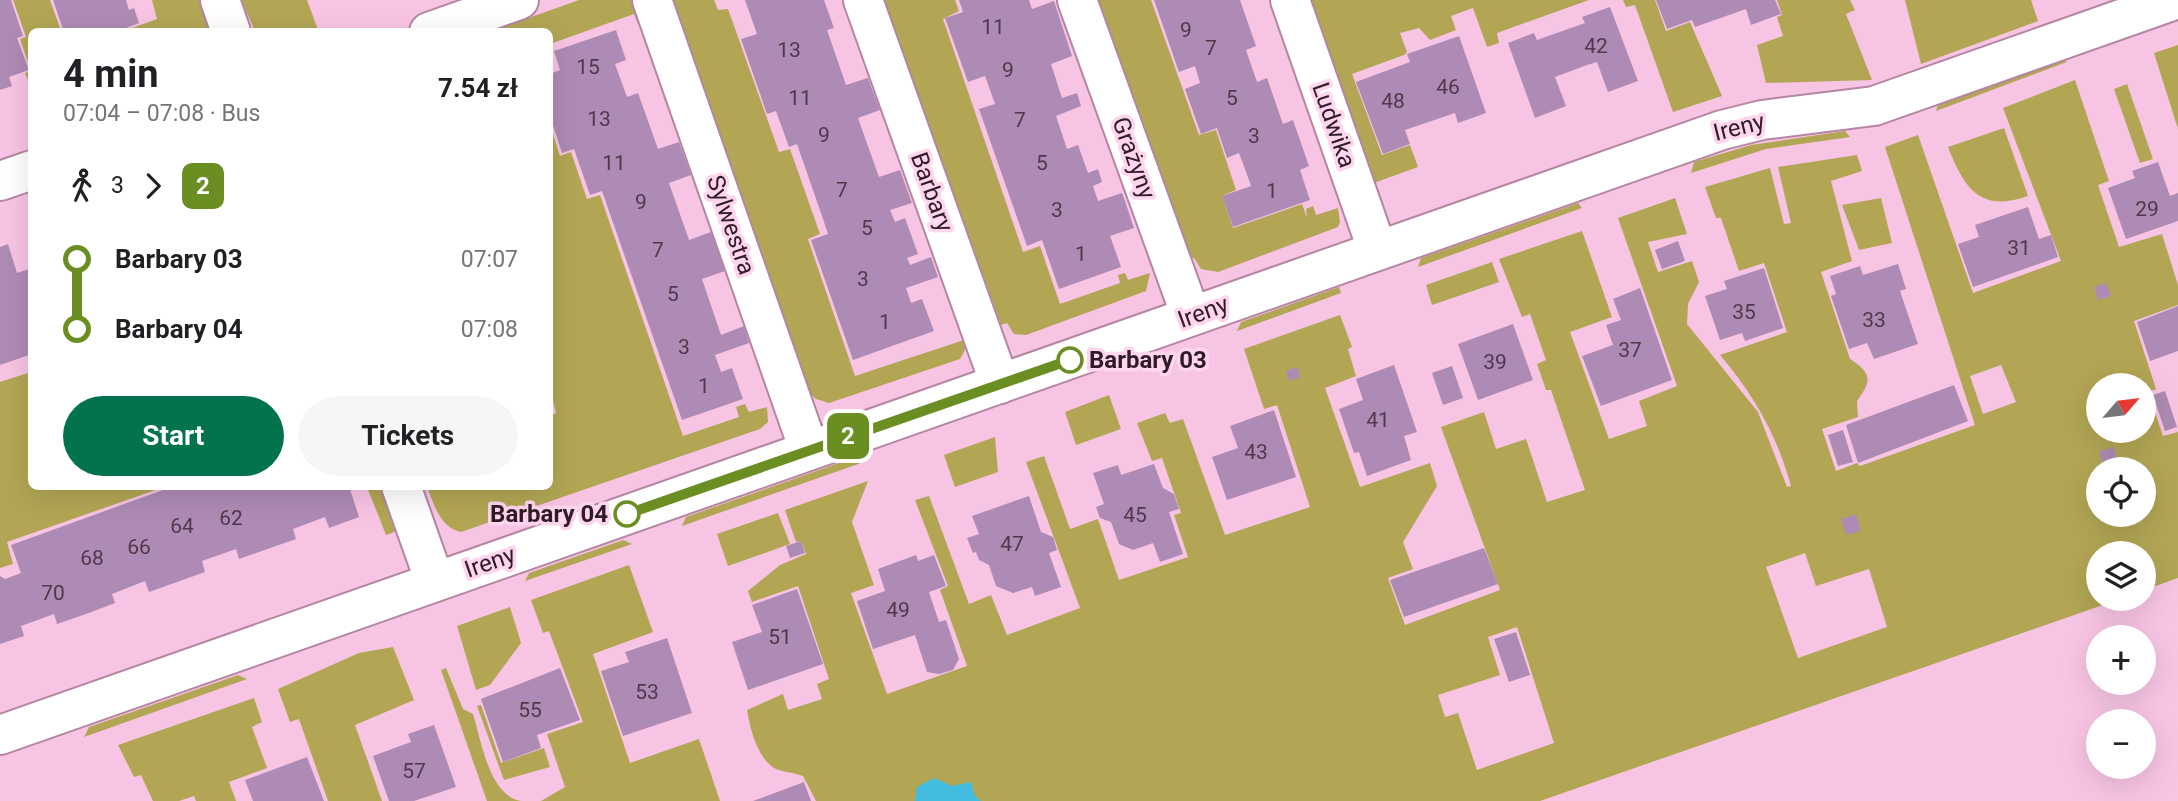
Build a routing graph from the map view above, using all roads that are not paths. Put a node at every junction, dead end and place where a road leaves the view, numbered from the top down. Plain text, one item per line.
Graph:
1 (219, 0) edge
2 (519, 0) edge
3 (652, 0) edge
4 (863, 0) edge
5 (1077, 0) edge
6 (1290, 0) edge
7 (2175, 0) edge
8 (230, 28) edge
9 (440, 28) edge
10 (28, 171) edge
11 (0, 181) edge
12 (1377, 250) junction
13 (1191, 316) junction
14 (1000, 384) junction
15 (809, 450) junction
16 (402, 490) edge
17 (435, 582) junction
18 (0, 735) edge

1 - 8 street
2 - 9 street
3 - 15 street, Sylwestra
4 - 14 street, Barbary
5 - 13 street, Grażyny
6 - 12 street, Ludwika
7 - 12 street, Ireny
10 - 11 street
12 - 13 street, Ireny
13 - 14 street, Ireny
14 - 15 street, Ireny
15 - 17 street, Ireny
16 - 17 street
17 - 18 street, Ireny

